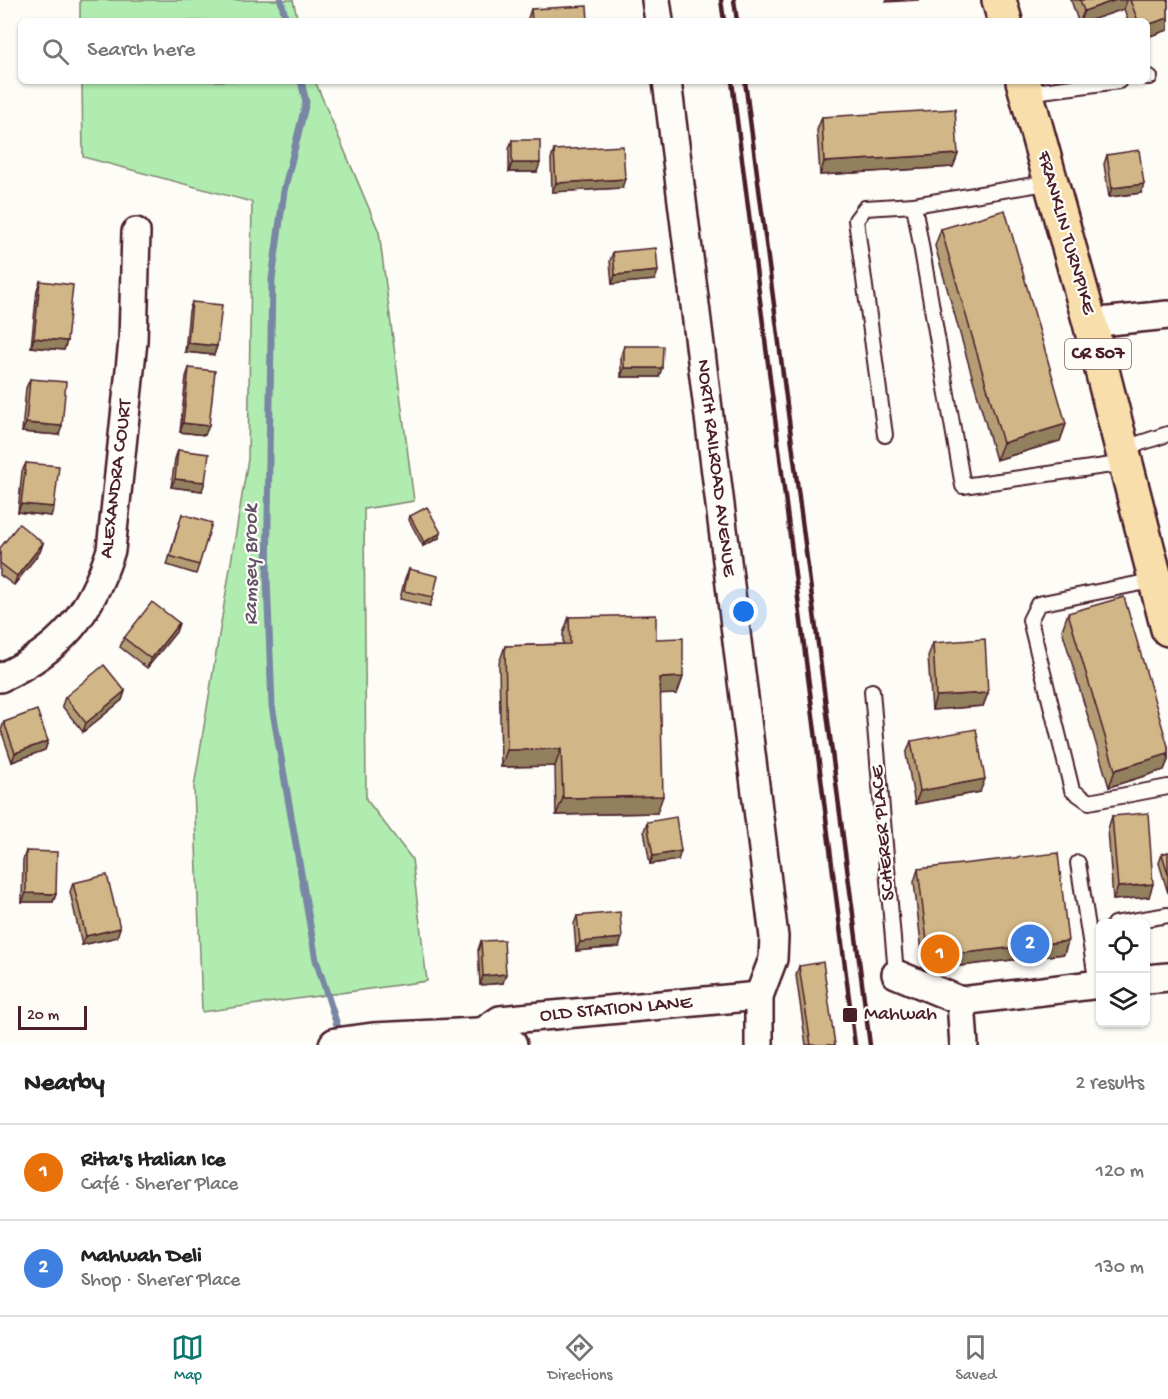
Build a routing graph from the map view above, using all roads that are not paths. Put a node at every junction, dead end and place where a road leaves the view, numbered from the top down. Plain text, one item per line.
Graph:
1 (656, 0) edge
2 (999, 0) edge
3 (659, 18) edge
4 (1004, 18) edge
5 (667, 84) edge
6 (1072, 84) edge
7 (1024, 87) edge
8 (1052, 182) junction
9 (914, 205) junction
10 (136, 232) dead end
11 (1168, 315) edge
12 (1090, 323) junction
13 (885, 435) dead end
14 (1168, 435) edge
15 (1124, 456) junction
16 (1156, 580) junction
17 (1168, 629) edge
18 (0, 678) edge
19 (872, 691) dead end
20 (1168, 787) edge
21 (1078, 863) dead end
22 (1168, 915) edge
23 (1144, 919) edge
24 (1094, 927) edge
25 (1098, 973) edge
26 (896, 974) joint
27 (1168, 977) edge
28 (1150, 979) edge
29 (1096, 985) edge
30 (759, 996) junction
31 (961, 1001) junction
32 (478, 1035) junction
33 (336, 1045) edge
34 (510, 1045) edge
35 (759, 1045) edge
36 (964, 1045) edge

1 - 3 street
2 - 4 main road
5 - 30 street, NORTH RAILROAD AVENUE
6 - 7 lane
7 - 8 main road, FRANKLIN TURNPIKE / CR 507
8 - 9 lane
8 - 12 main road, FRANKLIN TURNPIKE / CR 507
9 - 13 lane
9 - 15 lane
10 - 18 street, ALEXANDRA COURT
11 - 12 street
12 - 15 main road, FRANKLIN TURNPIKE / CR 507
14 - 15 lane
15 - 16 main road, FRANKLIN TURNPIKE / CR 507
16 - 17 main road, FRANKLIN TURNPIKE / CR 507
16 - 20 lane
19 - 26 lane, SCHERER PLACE
21 - 24 lane
22 - 23 lane
24 - 25 lane
26 - 31 street
27 - 28 street
29 - 31 street
30 - 32 street, OLD STATION LANE
30 - 35 street
31 - 36 street
32 - 33 street
32 - 34 street

